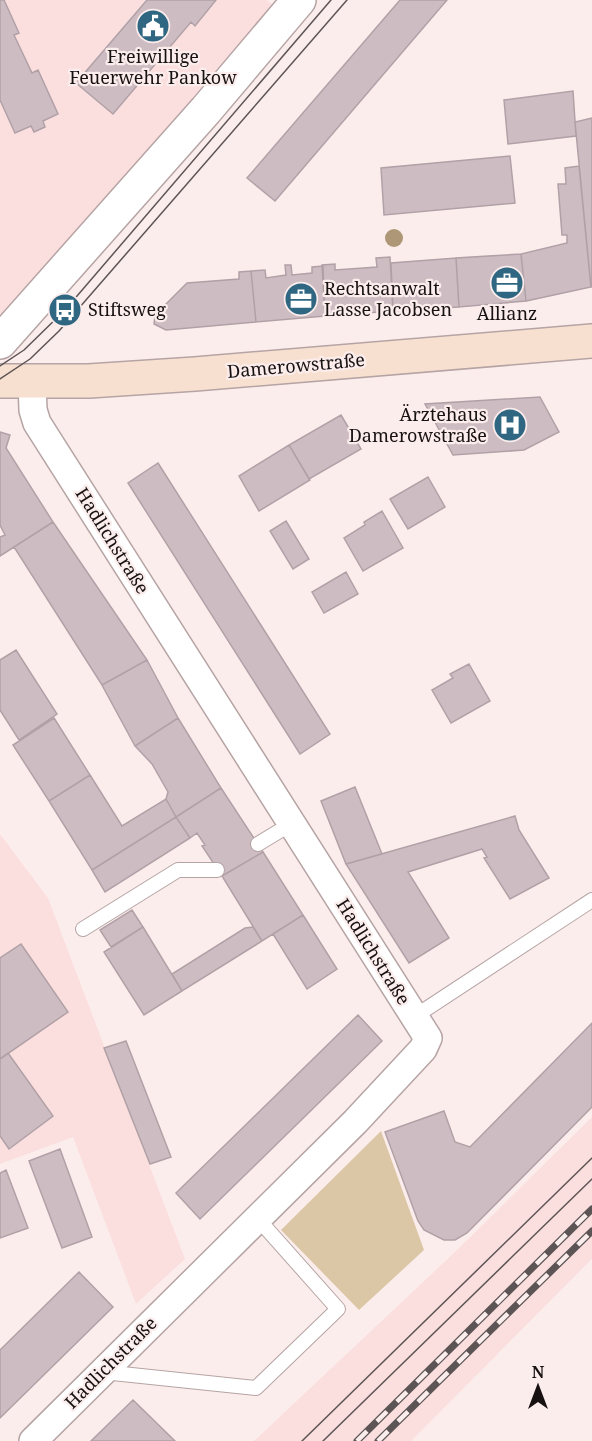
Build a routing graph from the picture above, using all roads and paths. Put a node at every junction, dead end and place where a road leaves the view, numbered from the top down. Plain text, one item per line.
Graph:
1 (299, 0) edge
2 (592, 341) edge
3 (0, 342) edge
4 (0, 381) edge
5 (32, 382) junction
6 (291, 824) junction
7 (258, 844) dead end
8 (217, 870) dead end
9 (592, 900) edge
10 (83, 929) dead end
11 (414, 1017) junction
12 (258, 1219) junction
13 (103, 1372) junction
14 (33, 1441) edge

1 - 3 street
2 - 5 main road, Damerowstraße
4 - 5 main road, Damerowstraße
5 - 6 street, Hadlichstraße
6 - 7 lane
6 - 11 street, Hadlichstraße
8 - 10 lane
9 - 11 lane
11 - 12 street, Hadlichstraße
12 - 13 street, Hadlichstraße
12 - 13 lane
13 - 14 street, Hadlichstraße

